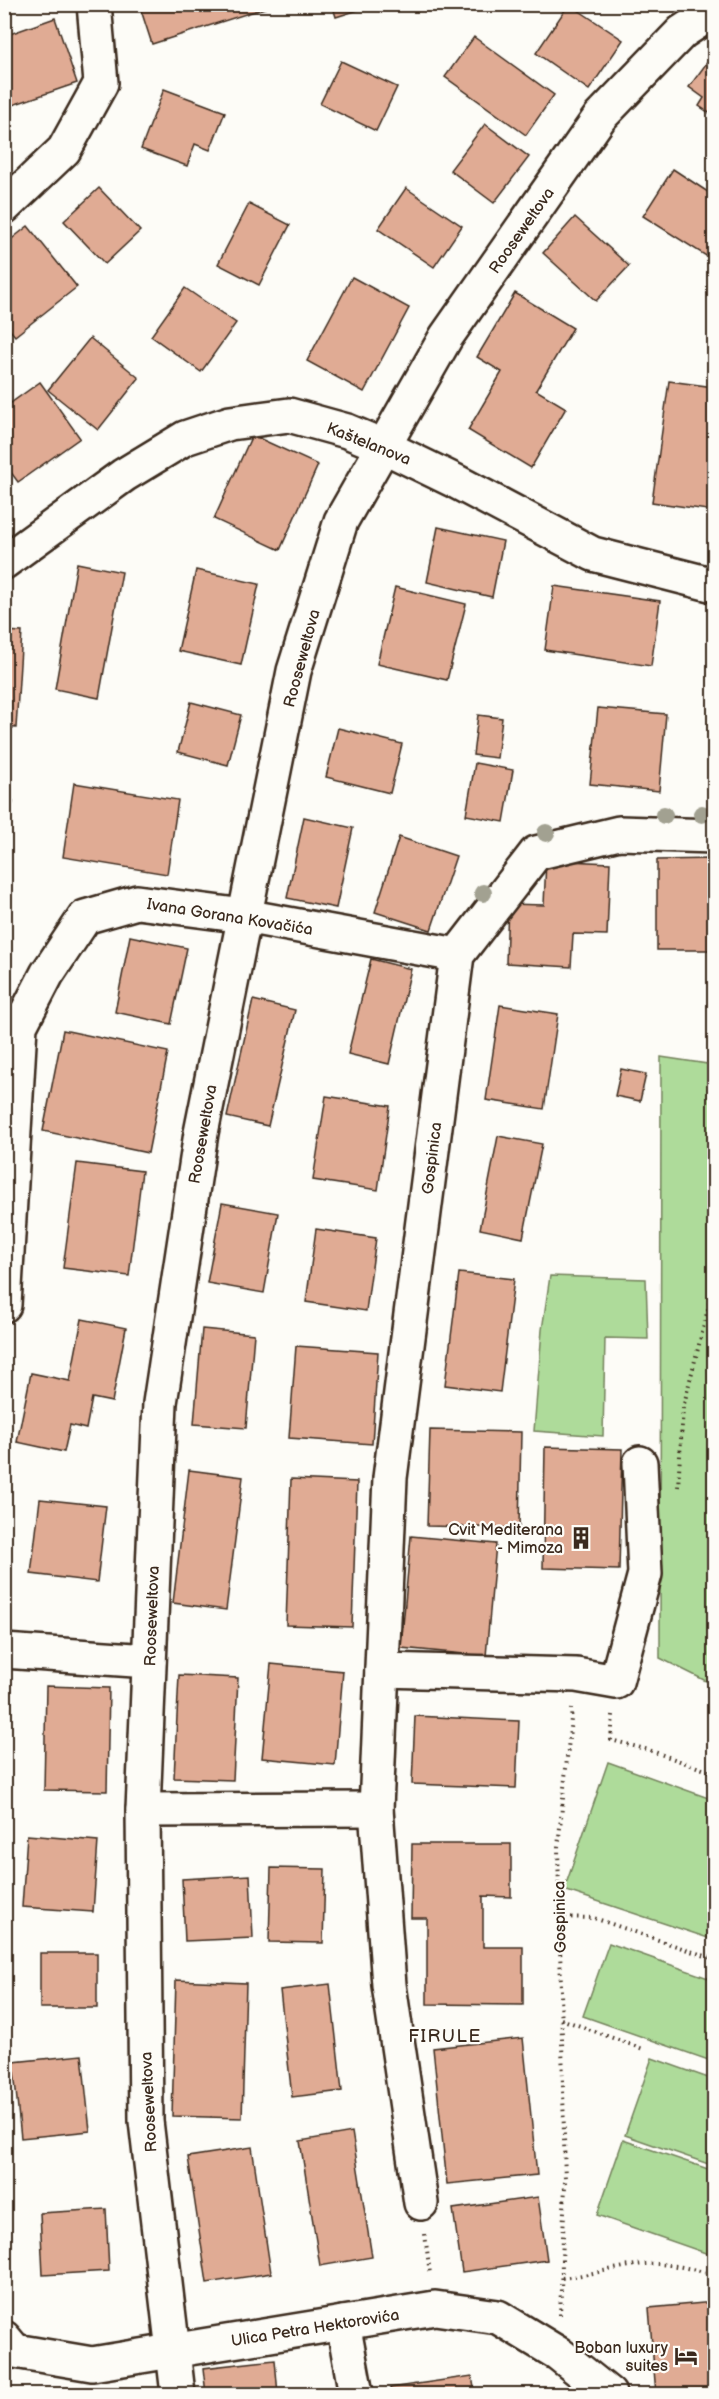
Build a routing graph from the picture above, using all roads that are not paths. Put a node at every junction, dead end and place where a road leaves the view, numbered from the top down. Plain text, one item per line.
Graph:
1 (94, 4) edge
2 (714, 11) edge
3 (4, 207) edge
4 (383, 446) junction
5 (4, 562) edge
6 (714, 585) edge
7 (714, 836) edge
8 (244, 916) junction
9 (457, 955) junction
10 (4, 1305) edge
11 (640, 1463) dead end
12 (4, 1651) edge
13 (149, 1661) junction
14 (382, 1670) junction
15 (376, 1809) junction
16 (143, 1810) junction
17 (422, 2203) road end
18 (343, 2323) junction
19 (4, 2338) edge
20 (171, 2350) junction
21 (178, 2394) edge
22 (356, 2394) edge
23 (609, 2394) edge

1 - 3 street
2 - 4 street, Rooseweltova
4 - 5 street, Kaštelanova
4 - 6 street, Kaštelanova
4 - 8 street, Rooseweltova
7 - 9 street
8 - 9 street, Ivana Gorana Kovačića
8 - 10 street, Ivana Gorana Kovačića
8 - 13 street, Rooseweltova
9 - 14 street, Gospinica
11 - 14 street
12 - 13 street
13 - 16 street, Rooseweltova
14 - 15 street, Gospinica
15 - 16 street
15 - 17 street, Gospinica
16 - 20 street, Rooseweltova
18 - 20 street, Ulica Petra Hektorovića
18 - 22 street
18 - 23 street, Ulica Petra Hektorovića
19 - 20 street, Ulica Petra Hektorovića
20 - 21 street, Rooseweltova

